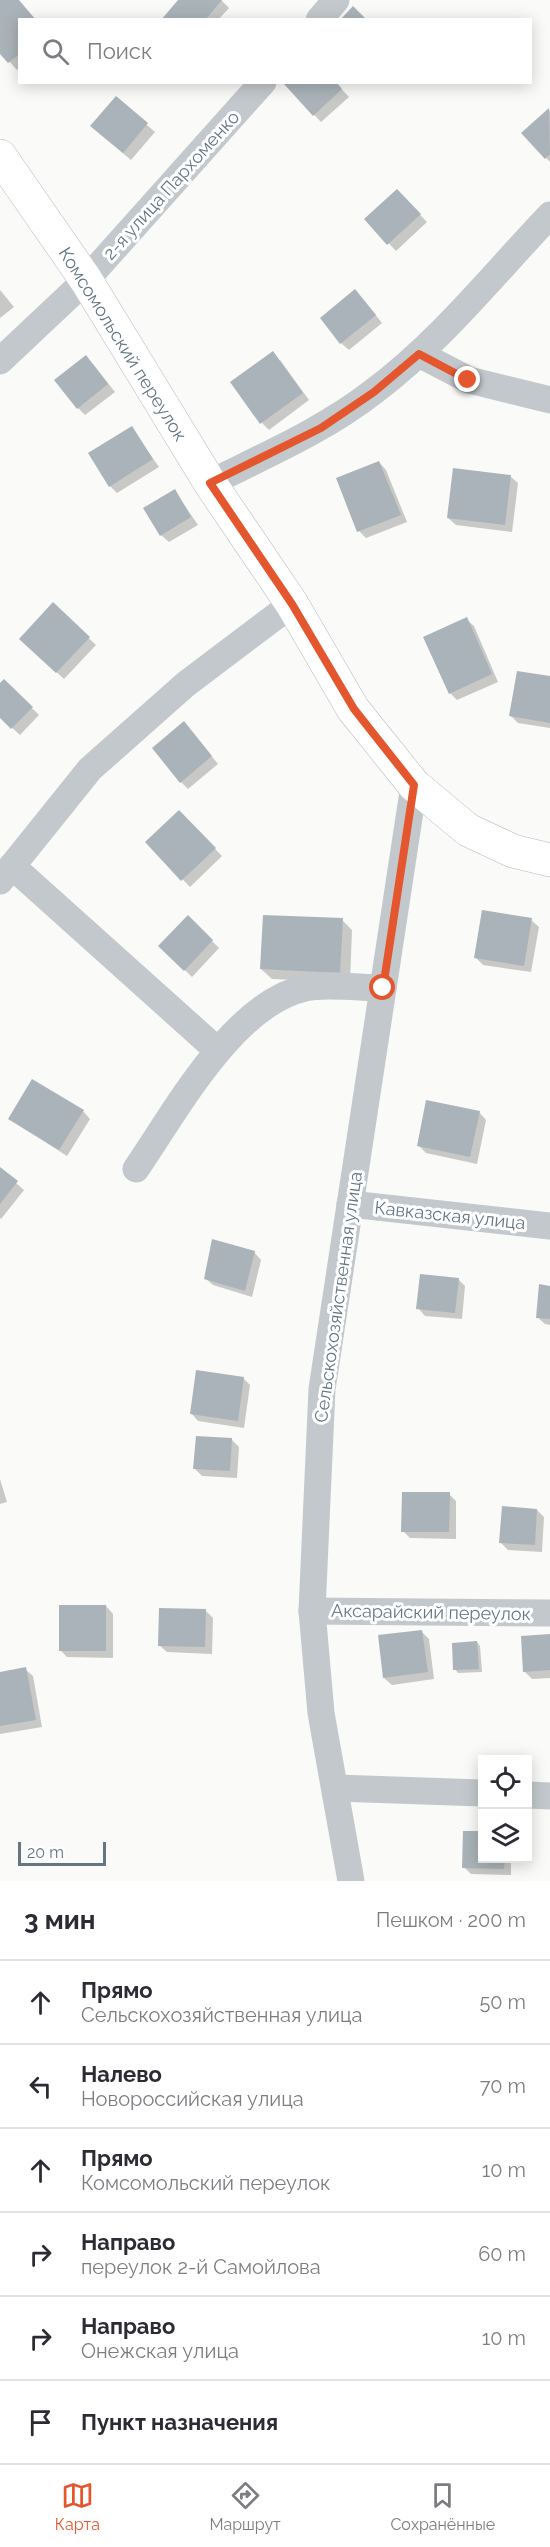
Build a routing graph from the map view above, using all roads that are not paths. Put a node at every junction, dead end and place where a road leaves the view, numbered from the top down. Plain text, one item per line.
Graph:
1 (336, 0) edge
2 (321, 18) edge
3 (261, 84) edge
4 (0, 156) edge
5 (550, 215) edge
6 (86, 280) junction
7 (419, 354) junction
8 (0, 361) edge
9 (550, 400) edge
10 (210, 483) junction
11 (292, 604) junction
12 (414, 785) junction
13 (550, 860) edge
14 (6, 873) edge
15 (383, 988) junction
16 (218, 1050) junction
17 (136, 1168) dead end
18 (350, 1204) junction
19 (550, 1226) edge
20 (312, 1611) junction
21 (550, 1613) edge
22 (336, 1788) junction
23 (478, 1793) edge
24 (532, 1795) edge
25 (550, 1796) edge
26 (351, 1881) edge

1 - 2 street
3 - 6 street, 2-я улица Пархоменко
4 - 6 street, Комсомольский переулок
5 - 7 street
6 - 8 street, 2-я улица Пархоменко
6 - 10 street, Комсомольский переулок
7 - 9 street
7 - 10 street
10 - 11 street, Комсомольский переулок
11 - 12 street, Комсомольский переулок
11 - 14 street
12 - 13 street, Комсомольский переулок
12 - 15 street, Сельскохозяйственная улица
14 - 16 street
15 - 16 street
15 - 18 street, Сельскохозяйственная улица
16 - 17 street
18 - 19 street, Кавказская улица
18 - 20 street, Сельскохозяйственная улица
20 - 21 street, Аксарайский переулок
20 - 22 street, Сельскохозяйственная улица
22 - 23 street
22 - 26 street, Сельскохозяйственная улица
24 - 25 street

